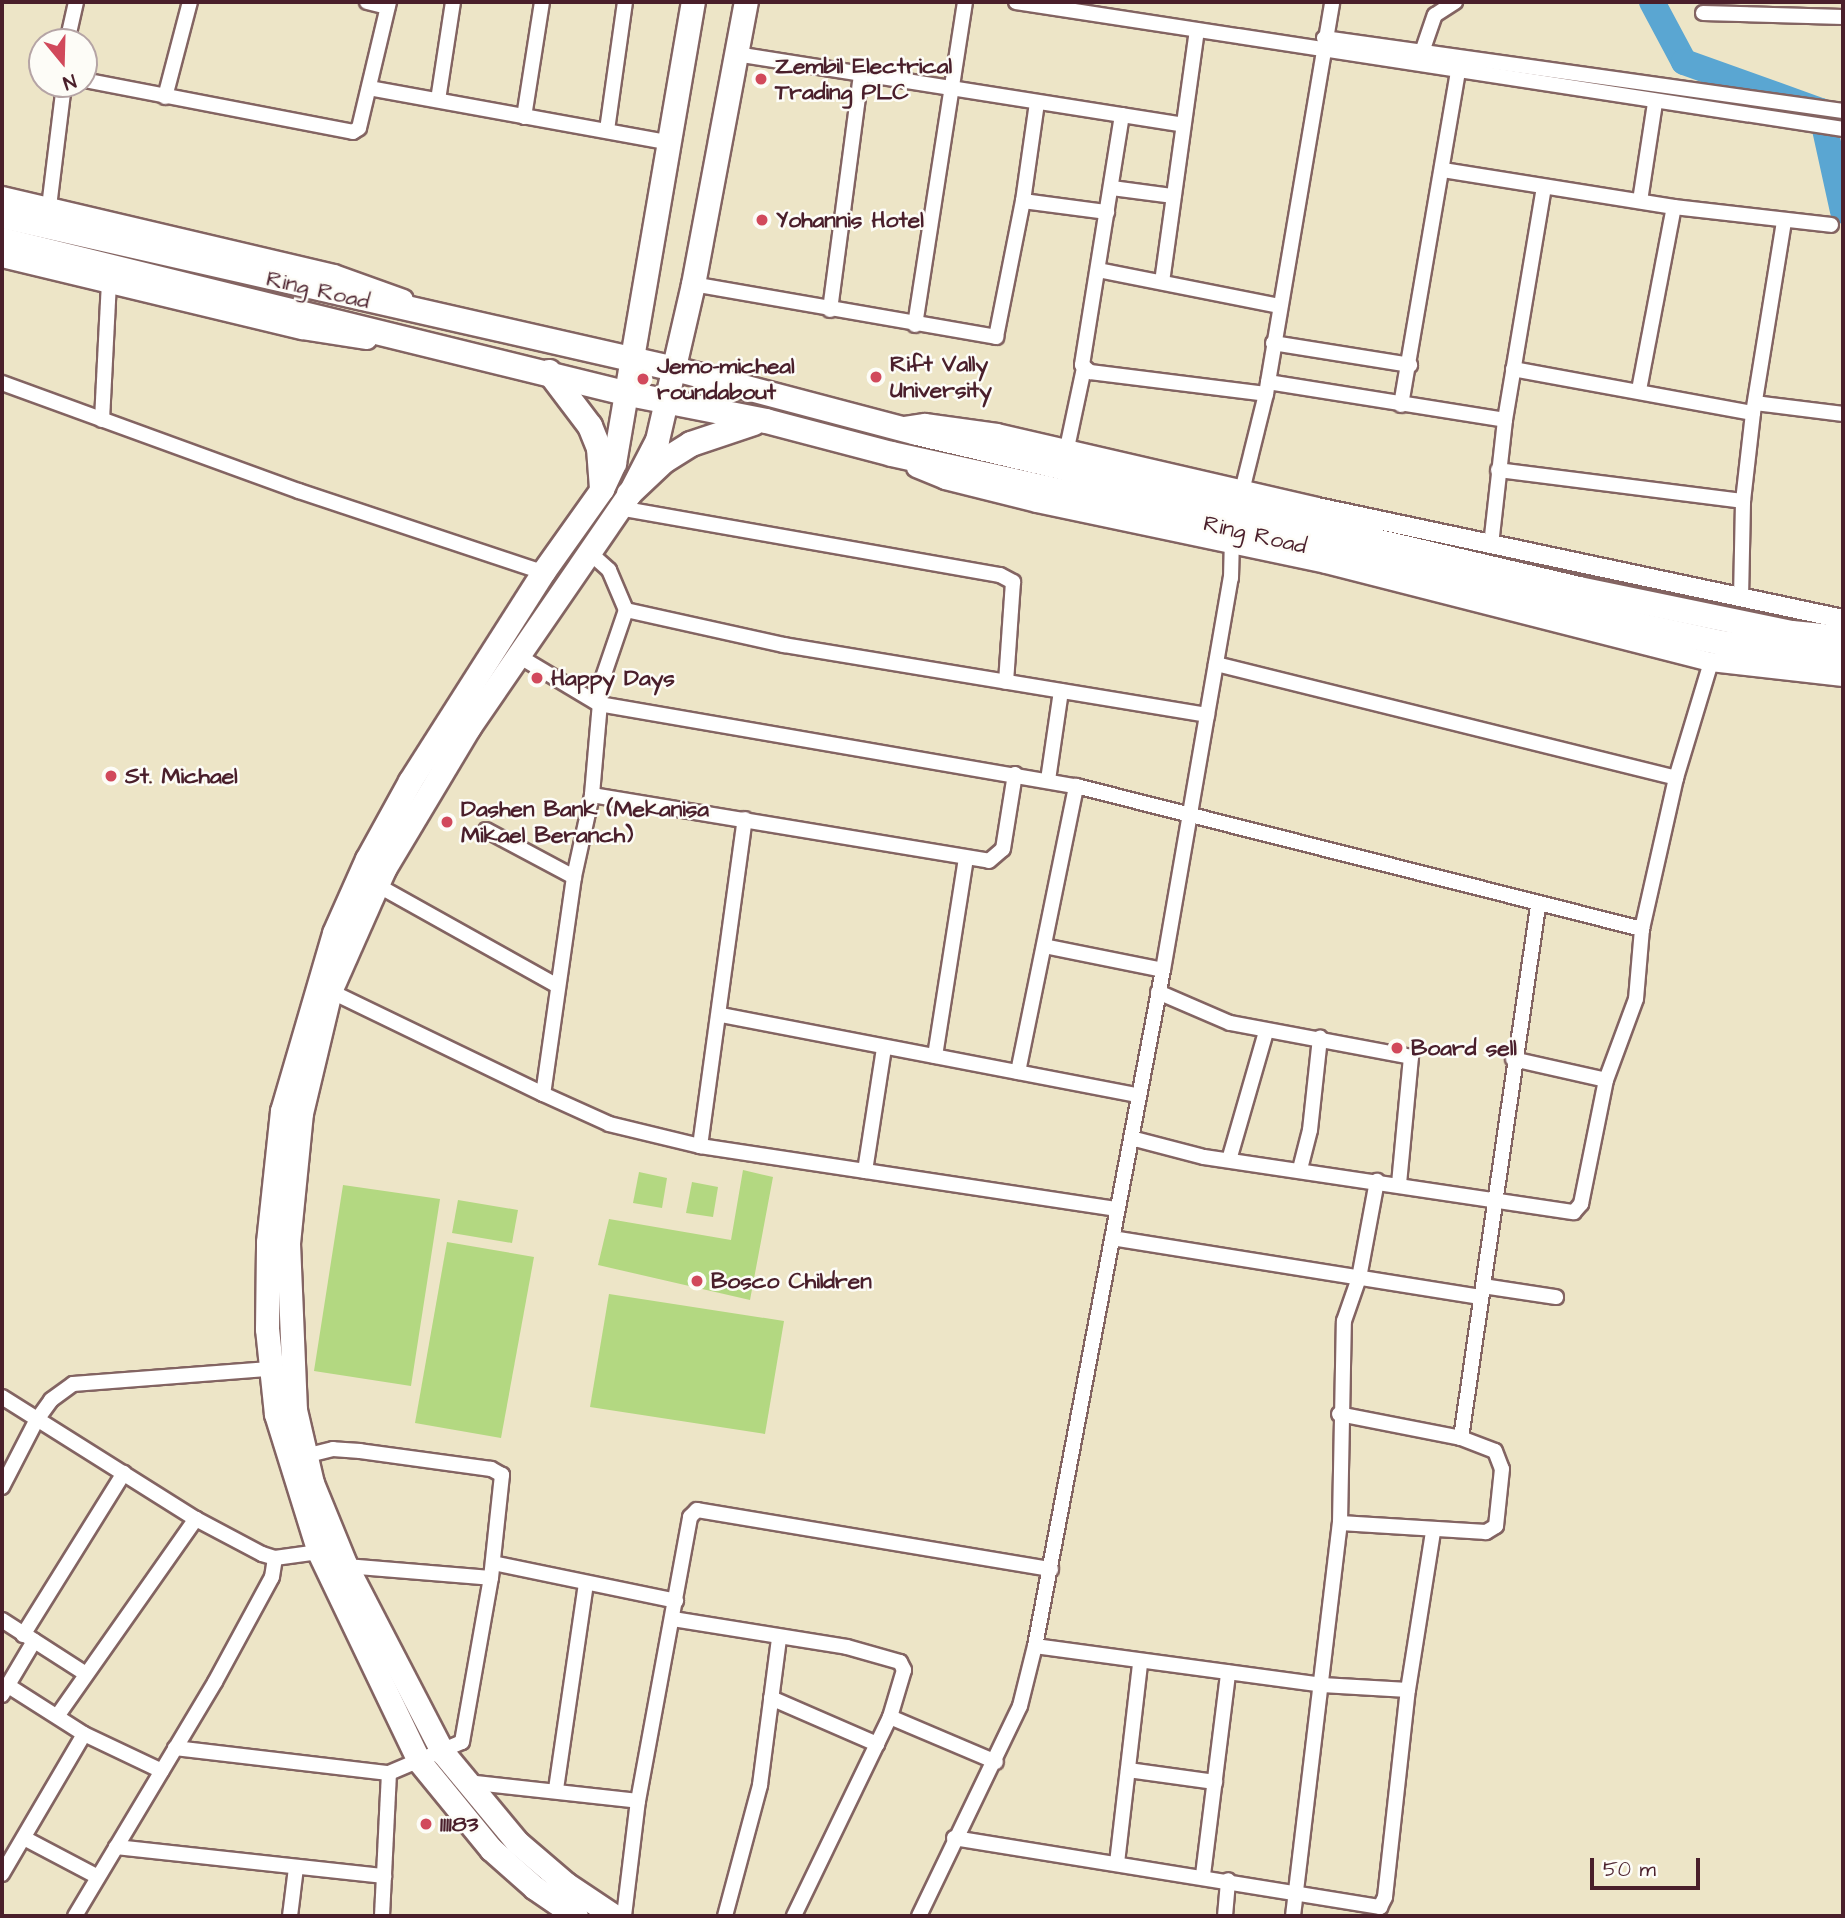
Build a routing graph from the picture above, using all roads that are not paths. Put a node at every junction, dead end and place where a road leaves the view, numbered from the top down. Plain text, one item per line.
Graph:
1 (76, 2) edge
2 (190, 2) edge
3 (367, 2) edge
4 (453, 2) edge
5 (542, 2) edge
6 (625, 2) edge
7 (693, 2) edge
8 (746, 2) edge
9 (965, 2) edge
10 (1016, 2) edge
11 (1332, 2) edge
12 (1455, 2) edge
13 (388, 5) edge
14 (1703, 13) dead end
15 (1843, 17) edge
16 (70, 28) edge
17 (1197, 30) junction
18 (1322, 44) junction
19 (1422, 52) junction
20 (736, 54) junction
21 (1458, 72) junction
22 (861, 76) junction
23 (98, 83) edge
24 (950, 87) junction
25 (369, 88) junction
26 (166, 97) junction
27 (62, 98) edge
28 (438, 100) junction
29 (1037, 103) junction
30 (1656, 103) junction
31 (1839, 111) edge
32 (1122, 115) junction
33 (524, 117) junction
34 (1182, 125) junction
35 (1841, 129) edge
36 (607, 130) junction
37 (666, 142) junction
38 (1443, 170) junction
39 (1112, 188) junction
40 (1544, 188) junction
41 (2, 196) edge
42 (1173, 196) junction
43 (1023, 201) junction
44 (1640, 201) junction
45 (49, 207) junction
46 (1674, 207) junction
47 (1107, 212) junction
48 (2, 216) edge
49 (1784, 222) junction
50 (1832, 225) dead end
51 (2, 240) edge
52 (2, 258) edge
53 (1098, 270) junction
54 (1162, 282) junction
55 (109, 284) junction
56 (693, 284) junction
57 (1279, 306) junction
58 (830, 310) junction
59 (435, 315) junction
60 (915, 325) junction
61 (1273, 343) junction
62 (454, 349) junction
63 (635, 362) junction
64 (1410, 365) junction
65 (1084, 368) junction
66 (675, 369) junction
67 (1513, 369) junction
68 (549, 372) junction
69 (2, 383) edge
70 (1267, 388) junction
71 (1639, 390) junction
72 (629, 394) junction
73 (668, 402) junction
74 (1401, 405) junction
75 (1754, 408) junction
76 (1843, 414) edge
77 (1505, 419) junction
78 (102, 420) junction
79 (766, 421) junction
80 (898, 426) junction
81 (1067, 448) junction
82 (1498, 470) junction
83 (603, 489) junction
84 (624, 501) junction
85 (1743, 501) junction
86 (1236, 518) junction
87 (1491, 545) junction
88 (589, 552) junction
89 (543, 572) junction
90 (1741, 598) junction
91 (625, 610) junction
92 (1843, 620) edge
93 (1843, 638) edge
94 (517, 655) junction
95 (1843, 658) edge
96 (1712, 662) junction
97 (1216, 664) junction
98 (1843, 677) edge
99 (1006, 682) junction
100 (1061, 691) junction
101 (598, 704) junction
102 (1207, 715) junction
103 (1015, 774) junction
104 (1676, 778) junction
105 (1048, 780) junction
106 (1076, 786) junction
107 (592, 795) junction
108 (1188, 816) junction
109 (745, 819) junction
110 (486, 830) dead end
111 (966, 858) junction
112 (574, 877) junction
113 (377, 885) junction
114 (1538, 905) junction
115 (1642, 929) junction
116 (343, 937) junction
117 (1044, 946) junction
118 (1163, 970) junction
119 (558, 986) junction
120 (330, 991) junction
121 (1158, 992) junction
122 (721, 1015) junction
123 (1266, 1032) junction
124 (1320, 1038) junction
125 (884, 1048) junction
126 (935, 1056) junction
127 (1513, 1059) junction
128 (1018, 1072) junction
129 (1606, 1080) junction
130 (542, 1094) junction
131 (1137, 1095) junction
132 (1131, 1138) junction
133 (700, 1146) junction
134 (1228, 1160) junction
135 (1300, 1169) junction
136 (865, 1171) junction
137 (1377, 1181) junction
138 (1399, 1185) junction
139 (1494, 1200) junction
140 (1117, 1209) junction
141 (1112, 1238) junction
142 (1359, 1278) junction
143 (1482, 1292) junction
144 (1556, 1297) dead end
145 (269, 1368) junction
146 (2, 1397) edge
147 (1339, 1414) junction
148 (36, 1421) junction
149 (1461, 1438) junction
150 (305, 1456) junction
151 (124, 1473) junction
152 (2, 1487) edge
153 (195, 1519) junction
154 (1340, 1523) junction
155 (1433, 1532) junction
156 (319, 1552) junction
157 (275, 1558) junction
158 (493, 1563) junction
159 (346, 1566) junction
160 (1052, 1569) junction
161 (491, 1578) junction
162 (586, 1583) junction
163 (676, 1601) junction
164 (673, 1619) junction
165 (2, 1620) edge
166 (28, 1638) junction
167 (779, 1638) junction
168 (1035, 1646) junction
169 (1140, 1663) junction
170 (1228, 1673) junction
171 (86, 1674) junction
172 (1322, 1685) junction
173 (4, 1690) edge
174 (1408, 1690) junction
175 (771, 1698) junction
176 (58, 1715) junction
177 (890, 1717) junction
178 (84, 1734) junction
179 (877, 1744) junction
180 (175, 1748) junction
181 (443, 1753) junction
182 (419, 1760) junction
183 (996, 1762) junction
184 (1128, 1770) junction
185 (162, 1771) junction
186 (389, 1773) junction
187 (467, 1782) junction
188 (1215, 1782) junction
189 (556, 1789) junction
190 (638, 1801) junction
191 (24, 1838) junction
192 (954, 1838) junction
193 (116, 1847) junction
194 (1117, 1863) junction
195 (296, 1868) junction
196 (2, 1874) edge
197 (384, 1875) junction
198 (1203, 1875) junction
199 (96, 1876) junction
200 (1228, 1880) junction
201 (1296, 1891) junction
202 (729, 1915) edge
203 (75, 1916) edge
204 (290, 1916) edge
205 (382, 1916) edge
206 (576, 1916) edge
207 (614, 1916) edge
208 (624, 1916) edge
209 (794, 1916) edge
210 (919, 1916) edge
211 (1224, 1916) edge
212 (1293, 1916) edge

1 - 16 street
2 - 26 street
3 - 13 street
4 - 28 street
5 - 33 street
6 - 36 street
7 - 37 main road
8 - 20 main road
9 - 24 street
10 - 17 street
11 - 18 street
12 - 19 street
13 - 25 street
14 - 15 street
17 - 18 street
17 - 34 street
18 - 19 street
18 - 21 street
18 - 57 street
19 - 31 street
20 - 22 street
20 - 56 main road
21 - 30 street
21 - 38 street
22 - 24 street
22 - 58 street
23 - 26 street
24 - 29 street
24 - 60 street
25 - 26 street
25 - 28 street
27 - 45 street
28 - 33 street
29 - 32 street
29 - 43 street
30 - 35 street
30 - 44 street
32 - 34 street
32 - 39 street
33 - 36 street
34 - 42 street
36 - 37 street
37 - 63 main road
38 - 40 street
38 - 64 street
39 - 42 street
39 - 47 street
40 - 44 street
40 - 67 street
41 - 45 street
42 - 54 street
43 - 47 street
43 - 60 street
44 - 46 street
45 - 59 street
46 - 49 street
46 - 71 street
47 - 53 street
48 - 59 highway, Ring Road
49 - 50 street
49 - 75 street
51 - 62 highway, Ring Road
52 - 55 street
53 - 54 street
53 - 65 street
54 - 57 street
55 - 62 street
55 - 78 street
56 - 58 street
56 - 66 main road
57 - 61 street
58 - 60 street
59 - 63 highway, Ring Road
61 - 64 street
61 - 70 street
62 - 68 highway, Ring Road
63 - 66 highway, Ring Road
63 - 72 main road
64 - 74 street
65 - 70 street
65 - 81 street
66 - 73 main road
66 - 80 highway, Ring Road
67 - 71 street
67 - 77 street
68 - 72 highway, Ring Road
68 - 83 highway
69 - 78 street
70 - 74 street
70 - 86 street
71 - 75 street
72 - 73 highway, Ring Road
72 - 83 main road
73 - 79 highway, Ring Road
73 - 84 main road
74 - 77 street
75 - 76 street
75 - 85 street
77 - 82 street
78 - 89 street
79 - 84 highway
79 - 86 highway, Ring Road
80 - 81 street
80 - 86 highway, Ring Road
81 - 86 street
82 - 85 street
82 - 87 street
83 - 89 main road
84 - 88 main road
84 - 99 street
85 - 90 street
86 - 87 street
86 - 93 highway, Ring Road
86 - 95 highway, Ring Road
86 - 96 street
86 - 97 street
87 - 90 street
88 - 91 street
88 - 94 main road
89 - 116 main road
90 - 92 street
91 - 99 street
91 - 101 street
94 - 101 street
94 - 113 main road
96 - 98 street
96 - 104 street
97 - 102 street
97 - 104 street
99 - 100 street
100 - 102 street
100 - 105 street
101 - 103 street
101 - 107 street
102 - 108 street
103 - 105 street
103 - 111 street
104 - 115 street
105 - 106 street
106 - 108 street
106 - 117 street
107 - 109 street
107 - 112 street
108 - 114 street
108 - 118 street
109 - 111 street
109 - 122 street
110 - 112 street
111 - 126 street
112 - 119 street
113 - 116 main road
113 - 119 street
114 - 115 street
114 - 127 street
115 - 129 street
116 - 120 main road
116 - 145 main road
117 - 118 street
117 - 128 street
118 - 121 street
119 - 130 street
120 - 130 street
120 - 150 main road
121 - 123 street
121 - 131 street
122 - 125 street
122 - 133 street
123 - 124 street
123 - 134 street
124 - 135 street
124 - 138 street
125 - 126 street
125 - 136 street
126 - 128 street
127 - 129 street
127 - 139 street
128 - 131 street
129 - 139 street
130 - 133 street
131 - 132 street
132 - 134 street
132 - 140 street
133 - 136 street
134 - 135 street
135 - 137 street
136 - 140 street
137 - 138 street
137 - 142 street
138 - 139 street
139 - 143 street
140 - 141 street
141 - 142 street
141 - 160 street
142 - 143 street
142 - 147 street
143 - 144 street
143 - 149 street
145 - 148 street
145 - 156 main road
146 - 148 street
147 - 149 street
147 - 154 street
148 - 151 street
148 - 152 street
149 - 155 street
150 - 158 street
150 - 159 main road
151 - 153 street
151 - 166 street
153 - 157 street
153 - 171 street
154 - 155 street
154 - 172 street
155 - 174 street
156 - 157 street
156 - 182 main road
157 - 180 street
158 - 161 street
158 - 162 street
159 - 161 street
159 - 181 main road
160 - 163 street
160 - 168 street
161 - 181 street
162 - 163 street
162 - 189 street
163 - 164 street
164 - 167 street
164 - 190 street
165 - 166 street
166 - 171 street
166 - 173 street
167 - 175 street
167 - 177 street
168 - 169 street
168 - 183 street
169 - 170 street
169 - 184 street
170 - 172 street
170 - 188 street
171 - 176 street
172 - 174 street
172 - 201 street
173 - 176 street
174 - 201 street
175 - 179 street
175 - 202 street
176 - 178 street
177 - 179 street
177 - 183 street
178 - 185 street
178 - 191 street
179 - 209 street
180 - 185 street
180 - 186 street
181 - 182 street
181 - 187 main road
182 - 186 street
182 - 206 main road
183 - 192 street
184 - 188 street
184 - 194 street
185 - 193 street
186 - 197 street
187 - 189 street
187 - 207 main road
188 - 198 street
189 - 190 street
190 - 208 street
191 - 196 street
191 - 199 street
192 - 194 street
192 - 210 street
193 - 195 street
193 - 199 street
194 - 198 street
195 - 197 street
195 - 204 street
197 - 205 street
198 - 200 street
199 - 203 street
200 - 201 street
200 - 211 street
201 - 212 street

